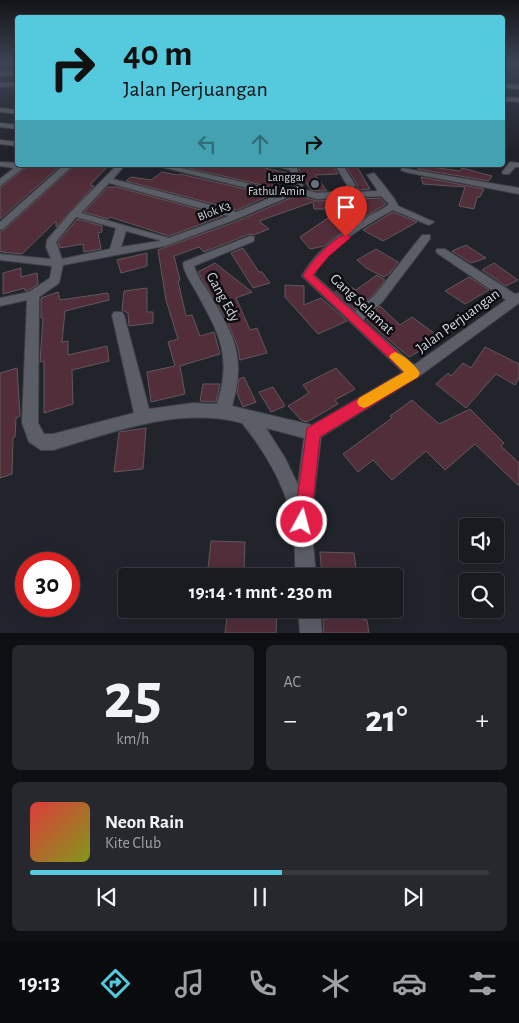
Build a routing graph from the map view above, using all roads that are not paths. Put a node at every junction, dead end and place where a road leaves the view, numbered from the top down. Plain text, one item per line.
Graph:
1 (505, 97) edge
2 (519, 100) edge
3 (0, 110) edge
4 (15, 112) edge
5 (0, 126) edge
6 (15, 127) edge
7 (0, 142) edge
8 (15, 144) edge
9 (0, 164) edge
10 (15, 165) edge
11 (519, 165) edge
12 (20, 167) edge
13 (67, 167) edge
14 (119, 167) edge
15 (167, 167) edge
16 (292, 167) edge
17 (340, 167) edge
18 (405, 170) dead end
19 (506, 172) dead end
20 (371, 175) dead end
21 (107, 180) junction
22 (0, 183) edge
23 (302, 191) junction
24 (519, 191) edge
25 (383, 193) junction
26 (285, 194) junction
27 (393, 207) junction
28 (74, 214) junction
29 (237, 215) junction
30 (429, 222) dead end
31 (122, 226) junction
32 (0, 227) edge
33 (426, 237) dead end
34 (250, 239) dead end
35 (167, 241) junction
36 (51, 242) junction
37 (115, 251) junction
38 (441, 251) dead end
39 (0, 257) edge
40 (33, 262) junction
41 (58, 263) junction
42 (33, 295) junction
43 (517, 298) edge
44 (0, 302) edge
45 (118, 315) dead end
46 (355, 320) junction
47 (413, 373) junction
48 (222, 411) junction
49 (143, 417) junction
50 (247, 417) junction
51 (313, 433) junction
52 (302, 522) junction
53 (305, 568) edge
54 (310, 618) edge
55 (311, 633) edge

1 - 2 street
3 - 4 street
5 - 6 street
7 - 8 street
9 - 10 street
11 - 19 street
12 - 22 street
13 - 32 street
14 - 21 street
15 - 26 street
16 - 23 street
17 - 23 street
18 - 24 street
20 - 25 street
21 - 28 street
21 - 29 street
23 - 25 street
23 - 26 street, Blok K3
25 - 27 street
26 - 29 street, Blok K3
27 - 30 street
27 - 46 street, Gang Selamat
28 - 31 street
28 - 36 street
29 - 35 street, Blok K3
31 - 35 street
31 - 37 street
33 - 46 street
34 - 48 street, Gang Edy
35 - 37 street, Blok K3
36 - 40 street
36 - 41 street
37 - 41 street, Blok K3
38 - 43 street
39 - 40 street, Blok K3
40 - 41 street, Blok K3
41 - 42 street
42 - 44 street
42 - 49 street
43 - 47 street, Jalan Perjuangan
45 - 49 street
46 - 47 street, Gang Selamat
47 - 51 street, Jalan Perjuangan
48 - 49 street
48 - 50 street
50 - 51 street
50 - 52 street
51 - 52 street
52 - 53 street
54 - 55 street

